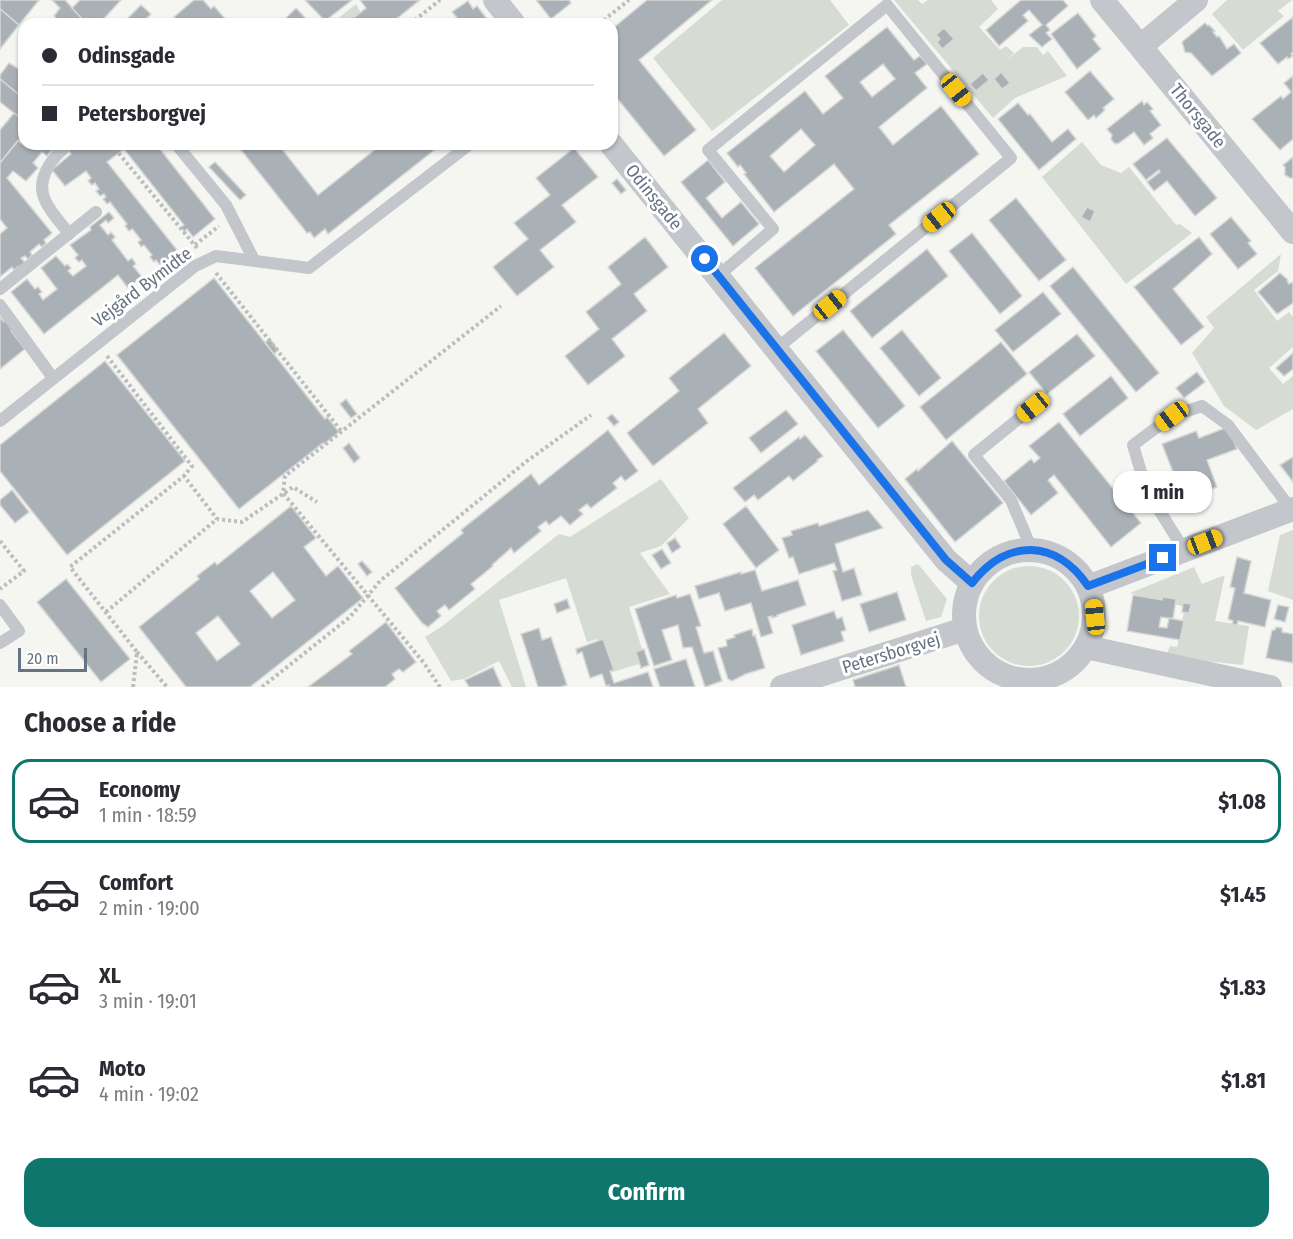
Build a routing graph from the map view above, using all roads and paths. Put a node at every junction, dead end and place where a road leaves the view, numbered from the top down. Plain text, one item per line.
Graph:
1 (440, 0) edge
2 (495, 0) edge
3 (629, 0) edge
4 (1102, 0) edge
5 (1196, 0) edge
6 (418, 18) edge
7 (509, 18) edge
8 (606, 18) edge
9 (1141, 46) junction
10 (61, 150) edge
11 (116, 150) edge
12 (181, 150) edge
13 (462, 150) edge
14 (616, 150) edge
15 (96, 212) dead end
16 (1293, 232) edge
17 (69, 234) junction
18 (206, 261) junction
19 (254, 261) junction
20 (718, 276) junction
21 (0, 289) edge
22 (0, 305) edge
23 (501, 306) dead end
24 (97, 343) junction
25 (776, 349) junction
26 (53, 378) junction
27 (1033, 407) dead end
28 (591, 415) dead end
29 (0, 421) edge
30 (342, 432) junction
31 (184, 476) junction
32 (283, 493) junction
33 (317, 502) dead end
34 (1292, 509) edge
35 (217, 519) junction
36 (0, 541) edge
37 (1032, 550) junction
38 (1184, 550) junction
39 (972, 583) junction
40 (1088, 586) junction
41 (0, 589) edge
42 (368, 596) junction
43 (0, 606) edge
44 (106, 612) junction
45 (965, 629) junction
46 (0, 643) edge
47 (1086, 647) junction
48 (137, 652) junction
49 (1005, 682) edge
50 (133, 687) edge
51 (167, 687) edge
52 (262, 687) edge
53 (440, 687) edge
54 (782, 687) edge
55 (1270, 687) edge

1 - 6 path
2 - 7 street
3 - 8 path
4 - 9 street, Thorsgade
5 - 9 street
9 - 16 street, Thorsgade
10 - 17 lane
11 - 18 path
12 - 19 lane
13 - 19 lane, Vejgård Bymidte
14 - 20 street, Odinsgade
15 - 17 lane
17 - 21 lane
18 - 19 lane, Vejgård Bymidte
18 - 24 lane, Vejgård Bymidte
18 - 30 path
20 - 25 street, Odinsgade
20 - 25 lane
22 - 26 lane
23 - 30 path
24 - 26 lane, Vejgård Bymidte
24 - 31 path
25 - 39 street, Odinsgade
26 - 29 lane, Vejgård Bymidte
27 - 37 lane
28 - 42 path
30 - 32 path
31 - 35 path
31 - 44 path
32 - 33 path
32 - 35 path
32 - 42 path
34 - 38 street
34 - 38 lane
35 - 44 path
36 - 41 path
37 - 39 street
37 - 40 street
38 - 40 street
39 - 45 street
40 - 47 street
42 - 52 path
42 - 53 path
43 - 46 lane
44 - 48 path
45 - 49 street
45 - 54 street, Petersborgvej
47 - 49 street
47 - 55 street
48 - 50 path
48 - 51 path

